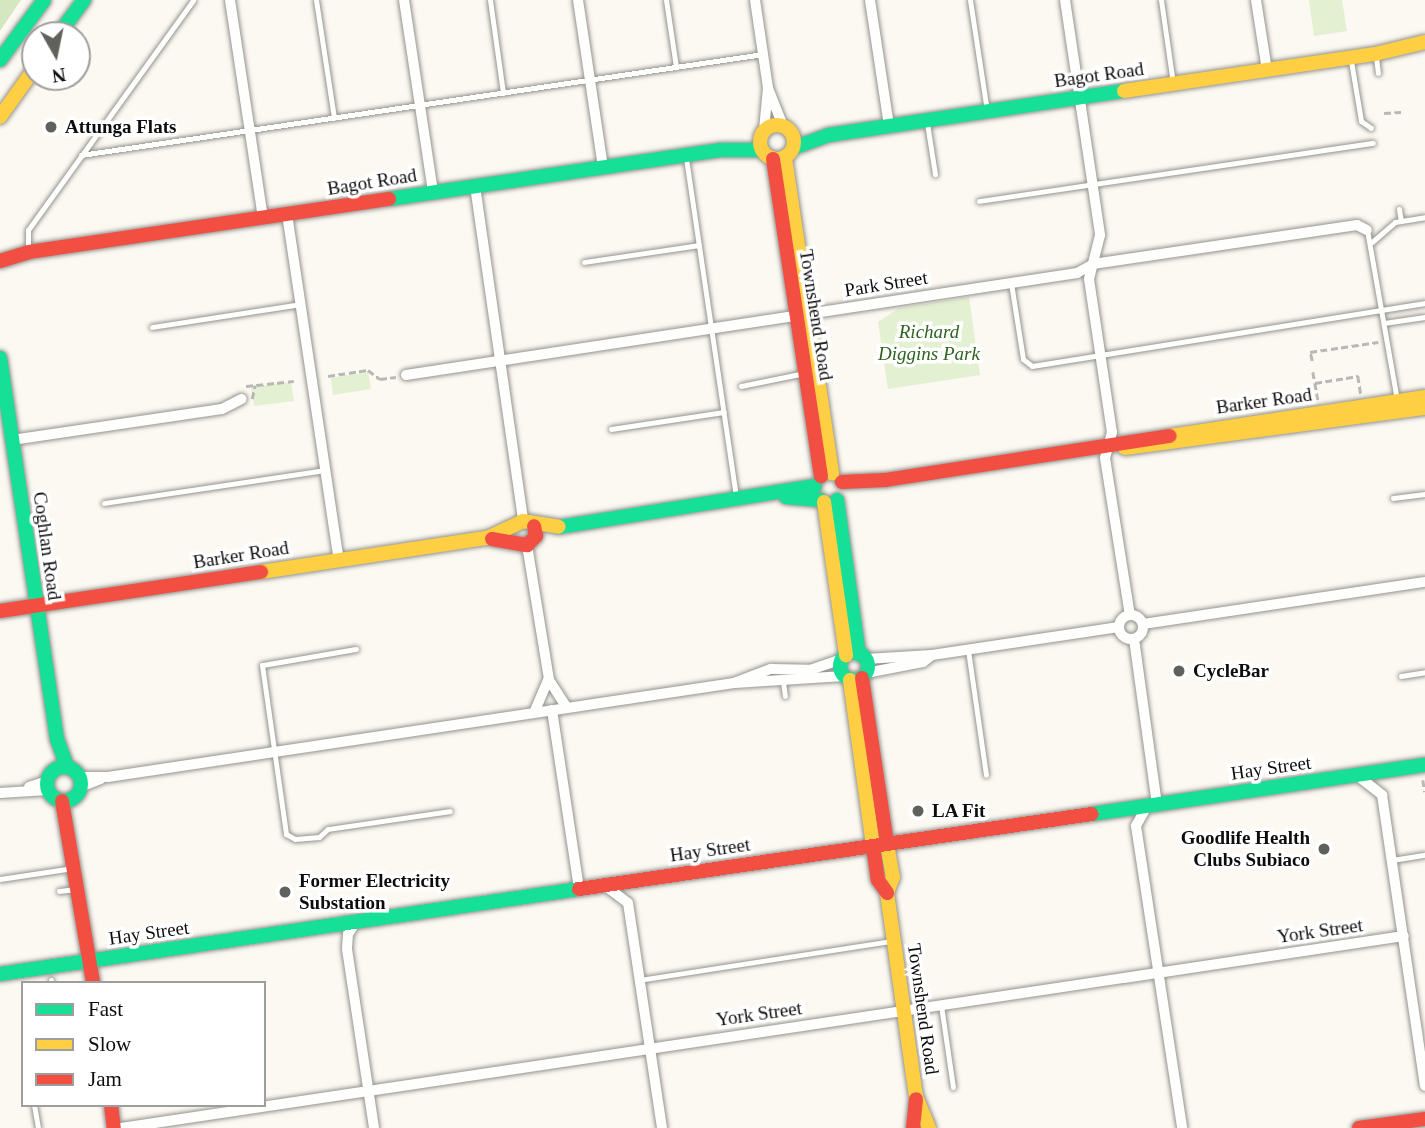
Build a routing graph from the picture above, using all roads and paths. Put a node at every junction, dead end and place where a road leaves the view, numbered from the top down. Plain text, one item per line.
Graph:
1 (44, 0) edge
2 (83, 0) edge
3 (193, 0) edge
4 (230, 0) edge
5 (316, 0) edge
6 (404, 0) edge
7 (490, 0) edge
8 (578, 0) edge
9 (666, 0) edge
10 (755, 0) edge
11 (870, 0) edge
12 (970, 0) edge
13 (1065, 0) edge
14 (1161, 0) edge
15 (1256, 0) edge
16 (68, 21) edge
17 (1425, 42) edge
18 (1425, 52) edge
19 (763, 54) junction
20 (1375, 54) junction
21 (1350, 58) junction
22 (0, 60) edge
23 (676, 67) junction
24 (1267, 70) junction
25 (1378, 73) dead end
26 (590, 80) junction
27 (1173, 84) junction
28 (21, 88) edge
29 (768, 88) junction
30 (503, 93) junction
31 (1079, 98) junction
32 (420, 105) junction
33 (987, 111) junction
34 (1401, 112) dead end
35 (1384, 113) dead end
36 (0, 117) edge
37 (334, 118) junction
38 (926, 120) junction
39 (889, 126) junction
40 (1371, 128) dead end
41 (250, 130) junction
42 (776, 142) junction
43 (1373, 143) dead end
44 (81, 155) junction
45 (685, 155) junction
46 (603, 167) junction
47 (934, 174) dead end
48 (1092, 183) junction
49 (475, 187) junction
50 (433, 192) junction
51 (979, 201) dead end
52 (1399, 209) dead end
53 (287, 214) junction
54 (1425, 217) edge
55 (263, 218) junction
56 (1401, 221) junction
57 (1367, 230) joint
58 (1372, 242) junction
59 (699, 244) junction
60 (0, 252) edge
61 (29, 252) junction
62 (0, 261) edge
63 (584, 262) dead end
64 (1093, 264) junction
65 (1011, 282) junction
66 (1425, 303) edge
67 (300, 304) junction
68 (1382, 309) junction
69 (802, 315) junction
70 (1425, 317) edge
71 (1384, 323) junction
72 (152, 327) dead end
73 (711, 328) junction
74 (1376, 331) dead end
75 (1100, 352) junction
76 (0, 358) edge
77 (500, 361) junction
78 (1312, 361) dead end
79 (1313, 372) dead end
80 (805, 373) junction
81 (406, 375) joint
82 (328, 376) dead end
83 (294, 381) dead end
84 (1315, 383) junction
85 (246, 386) dead end
86 (741, 386) dead end
87 (1362, 396) dead end
88 (1425, 397) edge
89 (242, 399) dead end
90 (1318, 402) dead end
91 (1398, 406) junction
92 (1425, 408) edge
93 (724, 412) junction
94 (611, 429) dead end
95 (12, 440) junction
96 (1110, 448) junction
97 (325, 470) junction
98 (829, 489) junction
99 (1425, 494) edge
100 (1393, 498) dead end
101 (737, 502) junction
102 (104, 503) dead end
103 (525, 533) junction
104 (339, 560) junction
105 (1425, 582) edge
106 (37, 605) junction
107 (0, 611) edge
108 (1130, 615) junction
109 (1143, 624) junction
110 (1119, 627) junction
111 (1134, 639) junction
112 (356, 649) dead end
113 (968, 650) junction
114 (854, 667) junction
115 (1425, 672) edge
116 (1401, 676) dead end
117 (549, 680) junction
118 (783, 682) junction
119 (734, 683) junction
120 (785, 696) dead end
121 (567, 708) junction
122 (552, 710) junction
123 (534, 713) junction
124 (273, 752) junction
125 (1424, 772) edge
126 (986, 775) dead end
127 (1351, 776) junction
128 (54, 777) junction
129 (80, 782) junction
130 (1425, 792) edge
131 (0, 793) edge
132 (66, 800) junction
133 (1152, 805) junction
134 (450, 811) dead end
135 (880, 845) junction
136 (1425, 855) edge
137 (1392, 860) junction
138 (76, 868) junction
139 (0, 879) edge
140 (600, 886) junction
141 (79, 888) junction
142 (579, 889) junction
143 (59, 891) dead end
144 (357, 922) junction
145 (1404, 936) junction
146 (894, 941) junction
147 (90, 961) junction
148 (1157, 973) junction
149 (0, 974) edge
150 (639, 980) junction
151 (93, 981) edge
152 (940, 1005) junction
153 (904, 1010) junction
154 (650, 1048) junction
155 (1425, 1086) edge
156 (953, 1087) dead end
157 (368, 1090) junction
158 (916, 1096) junction
159 (266, 1106) edge
160 (34, 1107) edge
161 (111, 1107) edge
162 (258, 1107) edge
163 (1425, 1119) edge
164 (38, 1128) edge
165 (114, 1128) edge
166 (121, 1128) edge
167 (374, 1128) edge
168 (662, 1128) edge
169 (913, 1128) edge
170 (929, 1128) edge
171 (1182, 1128) edge
172 (1359, 1128) edge

1 - 22 main road
2 - 16 main road
3 - 44 lane
4 - 41 street
5 - 37 lane
6 - 32 street
7 - 30 lane
8 - 26 street
9 - 23 lane
10 - 19 street, Townshend Road
11 - 39 street
12 - 33 lane
13 - 31 street
14 - 27 lane
15 - 24 street
17 - 20 main road, Bagot Road
18 - 20 main road, Bagot Road
19 - 23 lane
19 - 29 street, Townshend Road
20 - 21 main road, Bagot Road
20 - 25 lane
21 - 24 main road, Bagot Road
21 - 40 lane
23 - 26 lane
24 - 27 main road, Bagot Road
26 - 30 lane
26 - 46 street
27 - 31 main road, Bagot Road
28 - 36 main road
29 - 42 street, Townshend Road
29 - 42 street, Townshend Road
30 - 32 lane
31 - 33 main road, Bagot Road
31 - 48 street
32 - 37 lane
32 - 50 street
33 - 38 main road, Bagot Road
34 - 35 path
37 - 41 lane
38 - 39 main road, Bagot Road
38 - 47 lane
39 - 42 main road, Bagot Road
41 - 44 lane
41 - 55 street
42 - 45 main road, Bagot Road
42 - 69 main road, Townshend Road
43 - 48 lane
44 - 61 lane
45 - 46 main road, Bagot Road
45 - 59 lane
46 - 49 main road, Bagot Road
48 - 51 lane
48 - 64 street
49 - 50 main road, Bagot Road
49 - 77 street
50 - 53 main road, Bagot Road
52 - 56 lane
53 - 55 main road, Bagot Road
53 - 67 street
54 - 56 lane
55 - 61 main road, Bagot Road
56 - 58 lane
57 - 58 lane
57 - 64 street, Park Street
58 - 68 lane
59 - 63 lane
59 - 73 lane
60 - 61 main road, Bagot Road
61 - 62 main road, Bagot Road
64 - 65 street, Park Street
64 - 75 street
65 - 69 street, Park Street
65 - 75 lane
66 - 68 lane
67 - 72 lane
67 - 97 street
68 - 71 lane
68 - 75 lane
69 - 73 street, Park Street
69 - 80 main road, Townshend Road
69 - 98 main road, Townshend Road
70 - 71 lane
71 - 91 lane
73 - 77 street, Park Street
73 - 93 lane
74 - 78 path
75 - 96 street
76 - 95 main road, Coghlan Road
77 - 81 street, Park Street
77 - 103 street
79 - 84 path
80 - 86 lane
80 - 98 main road, Townshend Road
81 - 82 path
83 - 85 path
84 - 87 path
84 - 90 path
88 - 91 main road, Barker Road
89 - 95 street
91 - 92 main road, Barker Road
91 - 96 main road, Barker Road
93 - 94 lane
93 - 101 lane
95 - 106 main road, Coghlan Road
96 - 98 main road, Barker Road
96 - 108 street
97 - 102 lane
97 - 104 street
98 - 101 main road, Barker Road
98 - 114 main road, Townshend Road
99 - 100 lane
101 - 103 main road, Barker Road
103 - 104 main road, Barker Road
103 - 117 street
104 - 106 main road, Barker Road
105 - 109 street
106 - 107 main road, Barker Road
106 - 128 main road, Coghlan Road
108 - 109 street
108 - 110 street
109 - 111 street
110 - 111 street
110 - 113 street
111 - 133 street
112 - 124 lane
113 - 114 street
113 - 126 lane
114 - 118 street
114 - 119 street
114 - 135 main road, Townshend Road
115 - 116 lane
117 - 121 street
117 - 123 street
118 - 119 street
118 - 120 lane
119 - 121 street
121 - 122 street
122 - 123 street
122 - 142 street
123 - 124 street
124 - 129 street
124 - 134 lane
125 - 127 main road, Hay Street
125 - 130 path
127 - 133 main road, Hay Street
127 - 137 street
128 - 129 main road
128 - 131 street
128 - 132 main road
129 - 132 main road
132 - 138 main road
133 - 135 main road, Hay Street
133 - 148 street
135 - 140 main road, Hay Street
135 - 146 main road, Townshend Road
136 - 137 lane
137 - 145 street
138 - 139 lane
138 - 141 main road
140 - 142 main road, Hay Street
140 - 150 street
141 - 143 lane
141 - 147 main road
142 - 144 main road, Hay Street
144 - 147 main road, Hay Street
144 - 157 street
145 - 148 street, York Street
145 - 155 street
146 - 150 lane
146 - 153 main road, Townshend Road
147 - 149 main road, Hay Street
147 - 151 main road
148 - 152 street, York Street
148 - 171 street
150 - 154 street
152 - 153 street, York Street
152 - 156 lane
153 - 154 street, York Street
153 - 158 main road, Townshend Road
154 - 157 street, York Street
154 - 168 street
157 - 159 street, York Street
157 - 167 street
158 - 169 main road
158 - 170 main road, Townshend Road
160 - 164 lane
161 - 165 main road
162 - 166 street, York Street
163 - 172 main road

